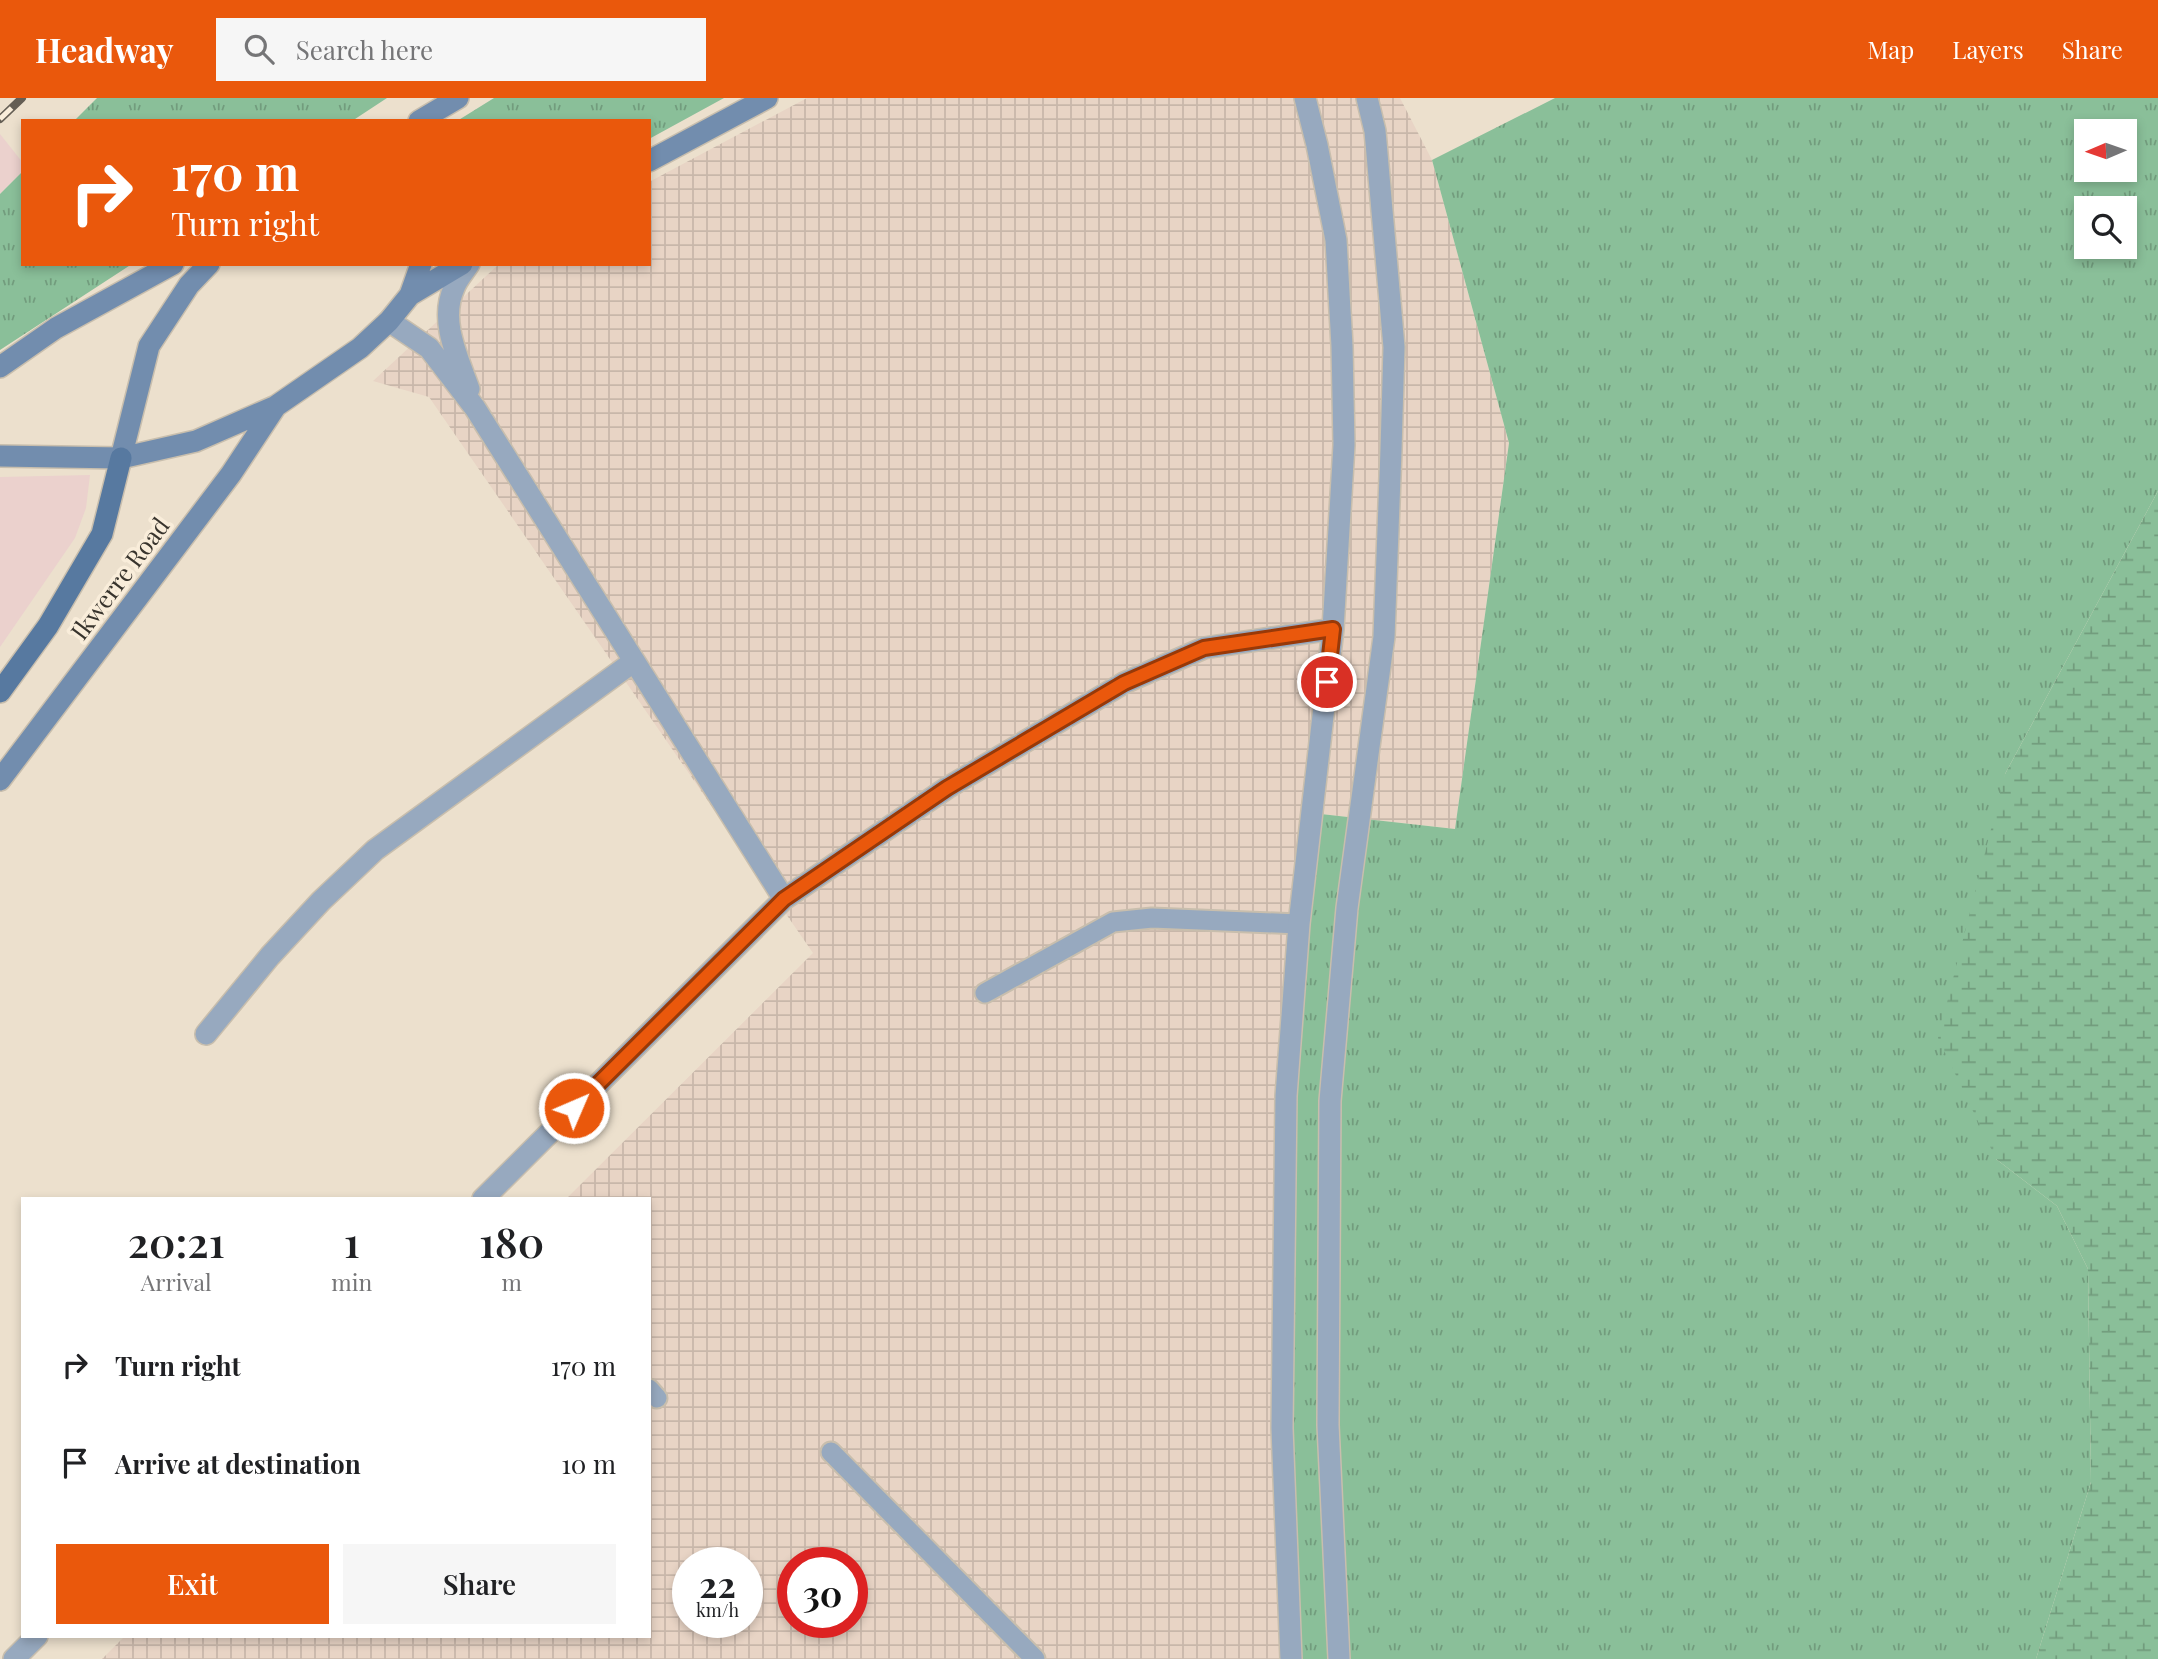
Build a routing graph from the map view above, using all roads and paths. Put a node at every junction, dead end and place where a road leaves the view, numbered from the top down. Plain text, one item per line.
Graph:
1 (458, 98) edge
2 (767, 98) edge
3 (1305, 98) edge
4 (1367, 98) edge
5 (422, 119) edge
6 (651, 160) edge
7 (169, 266) edge
8 (207, 266) edge
9 (420, 266) edge
10 (459, 266) edge
11 (468, 266) edge
12 (410, 295) junction
13 (389, 321) junction
14 (0, 367) edge
15 (276, 406) junction
16 (475, 408) junction
17 (0, 456) edge
18 (121, 458) junction
19 (1333, 629) junction
20 (633, 662) junction
21 (0, 692) edge
22 (0, 780) edge
23 (784, 899) junction
24 (1299, 924) junction
25 (985, 993) dead end
26 (206, 1034) dead end
27 (485, 1197) edge
28 (831, 1452) dead end
29 (35, 1638) edge
30 (14, 1659) edge
31 (1035, 1659) edge
32 (1291, 1659) edge
33 (1339, 1659) edge

1 - 5 street
2 - 6 street
3 - 19 street
4 - 33 street
7 - 14 street
8 - 18 street
9 - 12 street, Ikwerre Road
10 - 12 street, Ikwerre Road
11 - 16 street
12 - 13 street, Ikwerre Road
13 - 15 street, Ikwerre Road
13 - 16 street
15 - 18 street, Ikwerre Road
15 - 22 street, Ikwerre Road
16 - 20 street
17 - 18 street, Ikwerre Road
18 - 21 main road
19 - 23 street
19 - 24 street
20 - 23 street
20 - 26 street
23 - 27 street
24 - 25 lane
24 - 32 street
28 - 31 lane
29 - 30 street

